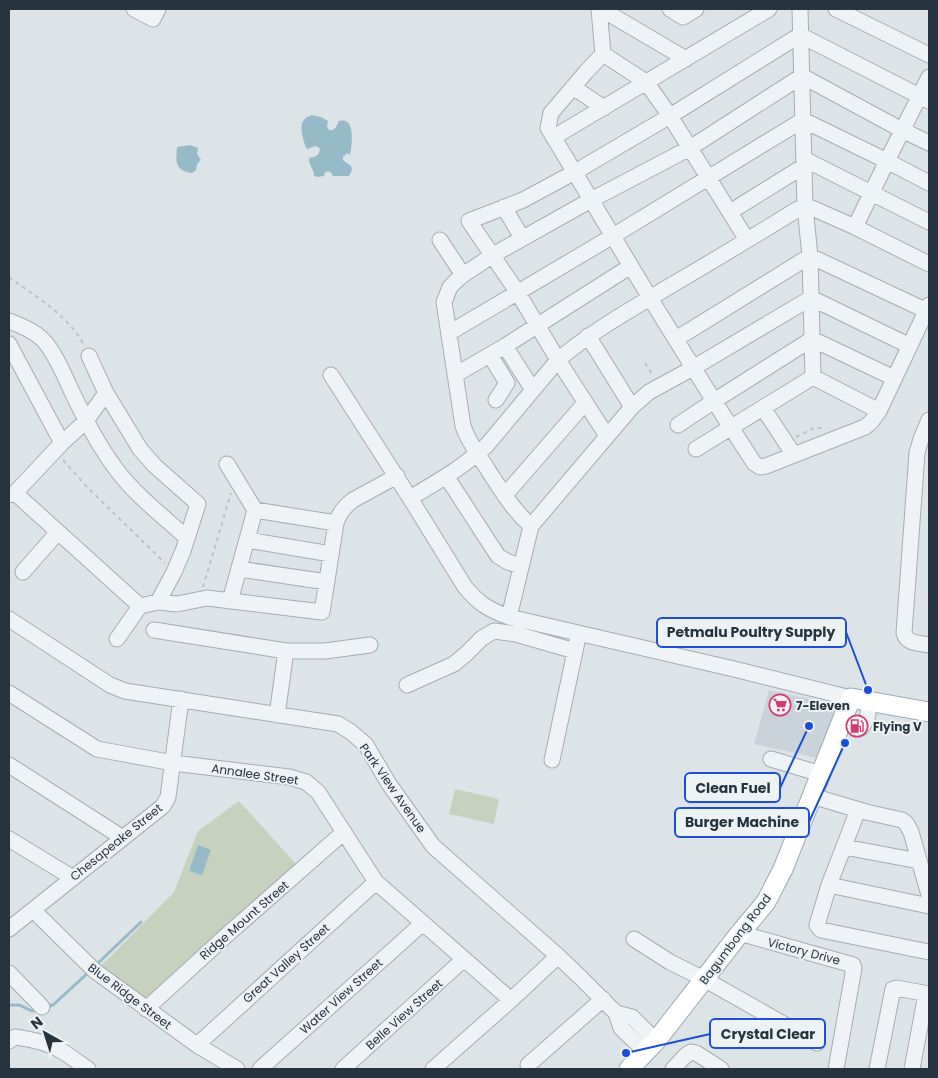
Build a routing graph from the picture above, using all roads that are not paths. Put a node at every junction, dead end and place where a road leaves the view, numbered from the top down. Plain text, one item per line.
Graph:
1 (134, 9) edge
2 (158, 9) edge
3 (600, 9) edge
4 (670, 9) edge
5 (696, 9) edge
6 (768, 9) edge
7 (800, 9) edge
8 (836, 9) edge
9 (800, 35) junction
10 (603, 54) junction
11 (929, 56) edge
12 (686, 59) junction
13 (802, 76) junction
14 (929, 77) edge
15 (646, 82) junction
16 (573, 87) junction
17 (924, 99) edge
18 (604, 108) junction
19 (670, 116) junction
20 (803, 120) junction
21 (902, 130) junction
22 (554, 138) junction
23 (929, 143) edge
24 (690, 148) junction
25 (887, 161) junction
26 (804, 163) junction
27 (574, 172) junction
28 (708, 177) junction
29 (929, 183) edge
30 (871, 194) junction
31 (591, 200) junction
32 (805, 206) junction
33 (504, 207) junction
34 (730, 212) junction
35 (929, 222) edge
36 (855, 227) junction
37 (613, 236) junction
38 (522, 238) junction
39 (440, 240) dead end
40 (747, 240) junction
41 (493, 256) junction
42 (810, 256) junction
43 (929, 264) edge
44 (631, 266) junction
45 (463, 275) junction
46 (518, 293) junction
47 (650, 298) junction
48 (811, 298) junction
49 (928, 308) edge
50 (9, 321) edge
51 (538, 326) junction
52 (449, 334) junction
53 (588, 336) junction
54 (676, 339) junction
55 (812, 339) junction
56 (9, 344) edge
57 (505, 346) junction
58 (910, 346) junction
59 (490, 355) junction
60 (89, 356) road end
61 (558, 360) junction
62 (693, 368) junction
63 (331, 375) dead end
64 (454, 375) junction
65 (813, 377) junction
66 (894, 378) junction
67 (533, 390) junction
68 (106, 393) junction
69 (496, 400) dead end
70 (714, 401) junction
71 (585, 403) junction
72 (632, 407) junction
73 (763, 408) junction
74 (879, 411) junction
75 (929, 420) edge
76 (86, 421) junction
77 (678, 425) dead end
78 (731, 428) junction
79 (607, 436) junction
80 (58, 447) junction
81 (696, 449) dead end
82 (478, 454) junction
83 (794, 455) junction
84 (228, 464) dead end
85 (397, 476) junction
86 (446, 476) junction
87 (12, 494) edge
88 (505, 495) junction
89 (410, 498) junction
90 (255, 510) junction
91 (336, 523) junction
92 (531, 526) junction
93 (58, 532) junction
94 (187, 538) junction
95 (247, 540) junction
96 (331, 554) junction
97 (522, 566) junction
98 (239, 568) junction
99 (23, 572) dead end
100 (327, 582) junction
101 (230, 601) junction
102 (158, 602) junction
103 (140, 606) junction
104 (509, 617) junction
105 (9, 619) edge
106 (154, 630) dead end
107 (579, 633) junction
108 (116, 639) dead end
109 (370, 645) dead end
110 (929, 645) edge
111 (286, 651) junction
112 (575, 651) junction
113 (407, 685) dead end
114 (9, 693) edge
115 (851, 698) junction
116 (182, 699) junction
117 (870, 702) junction
118 (929, 712) edge
119 (277, 715) junction
120 (851, 728) junction
121 (771, 759) dead end
122 (552, 760) dead end
123 (173, 763) junction
124 (9, 764) edge
125 (820, 774) junction
126 (812, 796) junction
127 (858, 810) junction
128 (344, 832) junction
129 (123, 838) junction
130 (9, 839) edge
131 (844, 847) junction
132 (919, 861) junction
133 (73, 878) junction
134 (376, 882) junction
135 (829, 885) junction
136 (929, 895) edge
137 (929, 906) edge
138 (33, 910) junction
139 (423, 923) junction
140 (9, 930) edge
141 (740, 932) junction
142 (634, 939) dead end
143 (929, 952) edge
144 (558, 956) junction
145 (464, 959) junction
146 (9, 973) edge
147 (704, 979) junction
148 (928, 994) edge
149 (511, 1000) junction
150 (603, 1000) junction
151 (42, 1007) dead end
152 (146, 1008) junction
153 (921, 1024) junction
154 (9, 1041) edge
155 (817, 1043) dead end
156 (196, 1044) junction
157 (929, 1045) edge
158 (651, 1047) junction
159 (528, 1065) dead end
160 (88, 1069) edge
161 (237, 1069) edge
162 (260, 1069) edge
163 (343, 1069) edge
164 (434, 1069) edge
165 (630, 1069) edge
166 (673, 1069) edge
167 (721, 1069) edge
168 (836, 1069) edge
169 (877, 1069) edge
170 (912, 1069) edge

1 - 2 street
3 - 10 street
3 - 12 street
4 - 5 street
6 - 12 street
7 - 9 street
8 - 11 street
9 - 13 street
9 - 17 street
9 - 19 street
10 - 15 street
10 - 16 street
12 - 15 street
13 - 20 street
13 - 21 street
13 - 24 street
14 - 17 street
15 - 18 street
15 - 19 street
16 - 18 street
16 - 22 street
17 - 21 street
18 - 22 street
19 - 24 street
19 - 27 street
20 - 25 street
20 - 26 street
20 - 28 street
21 - 23 street
21 - 25 street
22 - 27 street
24 - 28 street
24 - 31 street
25 - 29 street
25 - 30 street
26 - 30 street
26 - 32 street
26 - 34 street
27 - 31 street
27 - 33 street
28 - 34 street
28 - 37 street
30 - 35 street
30 - 36 street
31 - 37 street
31 - 38 street
32 - 36 street
32 - 40 street
32 - 42 street
33 - 38 street
33 - 41 street
34 - 40 street
36 - 43 street
37 - 44 street
37 - 46 street
38 - 41 street
39 - 45 street
40 - 47 street
41 - 45 street
41 - 46 street
42 - 48 street
42 - 49 street
42 - 54 street
44 - 47 street
44 - 51 street
45 - 52 street
46 - 51 street
46 - 52 street
47 - 53 street
47 - 54 street
48 - 55 street
48 - 58 street
48 - 62 street
49 - 58 street
50 - 76 street
51 - 57 street
51 - 61 street
52 - 64 street
53 - 61 street
53 - 72 street
54 - 62 street
55 - 65 street
55 - 66 street
55 - 70 street
56 - 80 street
57 - 59 street
57 - 67 street
58 - 66 street
59 - 64 street
59 - 69 street
60 - 68 street
61 - 67 street
61 - 71 street
62 - 70 street
62 - 72 street
63 - 85 street
64 - 82 street
65 - 73 street
65 - 74 street
66 - 74 street
67 - 82 street
68 - 76 street
68 - 94 street
70 - 77 street
70 - 78 street
71 - 79 street
71 - 88 street
72 - 79 street
73 - 78 street
73 - 83 street
74 - 83 street
75 - 110 street
76 - 80 street
76 - 94 street
78 - 81 street
78 - 83 street
79 - 92 street
80 - 87 street
82 - 86 street
82 - 88 street
84 - 90 street
85 - 89 street
85 - 91 street
86 - 89 street
86 - 97 street
87 - 93 street
88 - 92 street
89 - 104 street
90 - 91 street
90 - 95 street
91 - 96 street
92 - 97 street
93 - 99 street
93 - 103 street
94 - 102 street
95 - 96 street
95 - 98 street
96 - 100 street
97 - 104 street
98 - 100 street
98 - 101 street
100 - 101 street
101 - 102 street
102 - 103 street
103 - 108 street
104 - 107 street
105 - 116 street, Park View Avenue
106 - 111 street
107 - 112 street
107 - 115 street
109 - 111 street
111 - 119 street
112 - 113 street
112 - 122 street
114 - 123 street, Annalee Street
115 - 117 main road
115 - 120 main road, Bagumbong Road
116 - 119 street, Park View Avenue
116 - 123 street, Chesapeake Street
117 - 118 main road
117 - 120 street
119 - 144 street, Park View Avenue
120 - 125 main road, Bagumbong Road
121 - 125 street
123 - 128 street, Annalee Street
123 - 129 street, Chesapeake Street
124 - 129 street
125 - 126 main road, Bagumbong Road
126 - 127 street
126 - 141 main road, Bagumbong Road
127 - 131 street
127 - 132 street
128 - 134 street, Annalee Street
128 - 152 street, Ridge Mount Street
129 - 133 street, Chesapeake Street
130 - 133 street
131 - 132 street
131 - 135 street
132 - 136 street
133 - 138 street, Chesapeake Street
134 - 139 street, Annalee Street
134 - 156 street, Great Valley Street
135 - 137 street
135 - 143 street
138 - 140 street, Chesapeake Street
138 - 152 street, Blue Ridge Street
139 - 145 street, Annalee Street
139 - 162 street, Water View Street
141 - 147 main road, Bagumbong Road
141 - 168 street, Victory Drive
142 - 147 street
144 - 149 street
144 - 150 street, Park View Avenue
145 - 149 street, Annalee Street
145 - 163 street, Belle View Street
146 - 151 street
147 - 155 street
147 - 158 main road, Bagumbong Road
148 - 153 street
148 - 169 street
149 - 164 street
150 - 158 street, Park View Avenue
150 - 159 street
152 - 156 street, Blue Ridge Street
153 - 157 street
153 - 170 street
154 - 160 street
156 - 161 street, Blue Ridge Street
158 - 165 main road, Bagumbong Road
166 - 167 street

